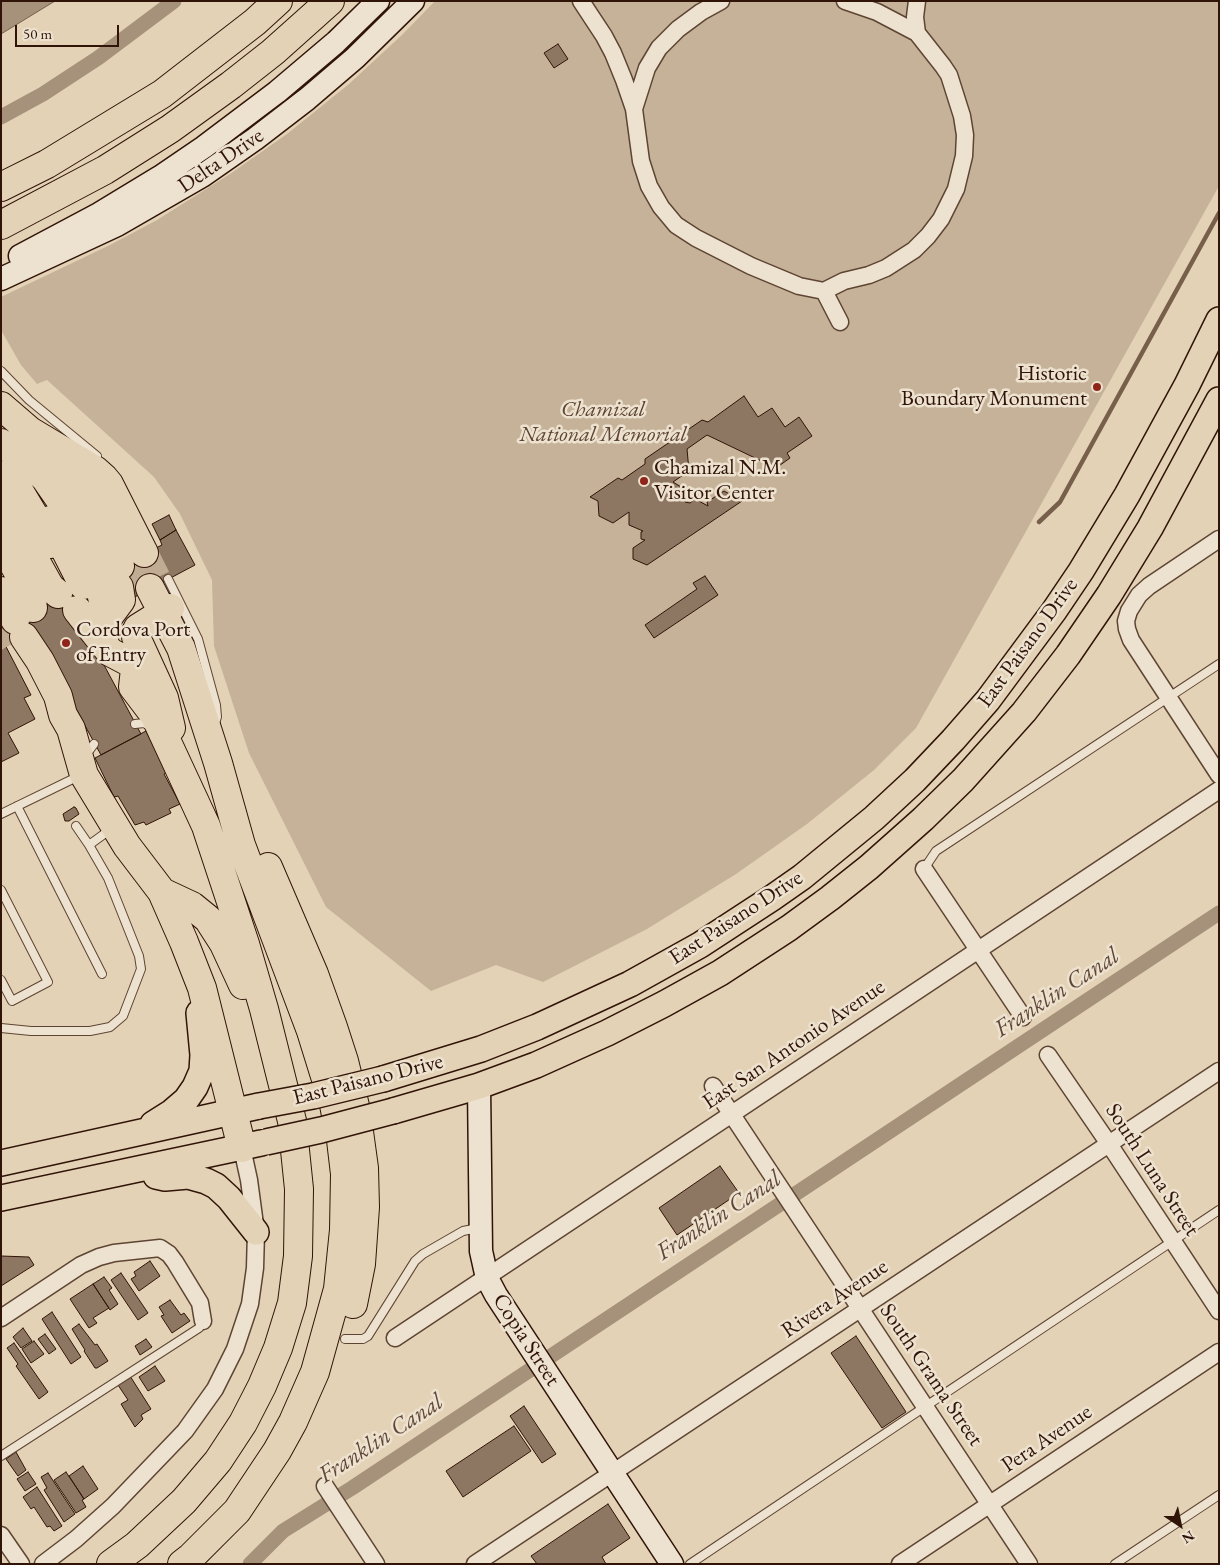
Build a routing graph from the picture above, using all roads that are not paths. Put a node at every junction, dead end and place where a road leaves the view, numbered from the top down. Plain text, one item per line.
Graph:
1 (278, 1) edge
2 (330, 1) edge
3 (378, 1) edge
4 (413, 1) edge
5 (581, 1) edge
6 (721, 1) edge
7 (845, 1) edge
8 (917, 1) edge
9 (917, 33) junction
10 (634, 109) junction
11 (1, 187) edge
12 (1, 225) edge
13 (1, 265) edge
14 (1, 279) edge
15 (824, 292) junction
16 (1219, 320) edge
17 (840, 322) dead end
18 (1, 371) edge
19 (1219, 400) edge
20 (4, 410) edge
21 (9, 454) edge
22 (105, 463) dead end
23 (1, 485) edge
24 (1, 499) edge
25 (1219, 539) edge
26 (1, 541) edge
27 (1, 570) edge
28 (1, 591) edge
29 (110, 591) junction
30 (158, 615) junction
31 (21, 632) edge
32 (1219, 664) edge
33 (1168, 697) junction
34 (135, 724) dead end
35 (205, 730) junction
36 (169, 747) junction
37 (86, 761) junction
38 (1219, 775) edge
39 (1219, 790) edge
40 (17, 806) junction
41 (1, 814) edge
42 (76, 826) dead end
43 (115, 827) junction
44 (89, 844) junction
45 (924, 869) joint
46 (1, 890) edge
47 (162, 892) junction
48 (978, 950) junction
49 (193, 966) junction
50 (102, 974) dead end
51 (1, 980) edge
52 (1023, 1017) dead end
53 (537, 1027) junction
54 (1, 1028) edge
55 (1048, 1055) dead end
56 (276, 1058) junction
57 (1219, 1071) edge
58 (478, 1086) junction
59 (713, 1086) dead end
60 (233, 1112) junction
61 (731, 1114) junction
62 (143, 1130) junction
63 (1109, 1144) junction
64 (254, 1145) junction
65 (1, 1162) edge
66 (135, 1170) junction
67 (1, 1198) edge
68 (1219, 1210) edge
69 (480, 1228) junction
70 (256, 1232) junction
71 (1172, 1241) junction
72 (487, 1278) junction
73 (860, 1309) junction
74 (1219, 1311) edge
75 (1, 1318) edge
76 (204, 1321) joint
77 (345, 1338) junction
78 (396, 1338) dead end
79 (1219, 1352) edge
80 (924, 1406) junction
81 (1, 1456) edge
82 (613, 1474) junction
83 (260, 1476) junction
84 (325, 1486) dead end
85 (1219, 1495) edge
86 (989, 1504) junction
87 (1, 1535) edge
88 (21, 1564) edge
89 (43, 1564) edge
90 (110, 1564) edge
91 (182, 1564) edge
92 (376, 1564) edge
93 (475, 1564) edge
94 (672, 1564) edge
95 (690, 1564) edge
96 (900, 1564) edge
97 (1029, 1564) edge
98 (1115, 1564) edge

1 - 11 highway
2 - 12 highway
3 - 13 main road, Delta Drive
4 - 14 main road, Delta Drive
5 - 10 street
6 - 10 street
7 - 9 street
8 - 9 street
9 - 15 street
10 - 15 street
15 - 17 street
16 - 53 main road, East Paisano Drive
18 - 22 lane
19 - 58 main road, East Paisano Drive
20 - 21 highway
20 - 29 highway
21 - 29 highway
21 - 29 highway
21 - 29 highway
21 - 29 highway
23 - 29 highway
24 - 29 highway
25 - 33 street
26 - 31 highway
27 - 31 highway
28 - 31 highway
29 - 30 highway
29 - 35 lane
29 - 36 highway
30 - 35 highway
30 - 36 highway
31 - 37 highway
32 - 33 lane
33 - 38 street
33 - 45 lane
34 - 36 lane
35 - 77 highway
35 - 83 highway
36 - 56 highway
37 - 40 lane
37 - 43 highway
39 - 48 street, East San Antonio Avenue
40 - 41 lane
40 - 50 lane
42 - 44 lane
43 - 44 lane
43 - 47 highway
44 - 54 lane
45 - 48 street
46 - 51 lane
47 - 49 highway
47 - 56 highway
48 - 52 street
48 - 61 street, East San Antonio Avenue
49 - 60 highway
49 - 62 main road
53 - 58 main road
53 - 60 main road, East Paisano Drive, bridge
55 - 63 street, South Luna Street
56 - 90 highway
57 - 63 street, Rivera Avenue
58 - 64 main road, East Paisano Drive, bridge
58 - 69 main road, Copia Street
59 - 61 street, South Grama Street
60 - 62 main road, East Paisano Drive
60 - 64 highway
61 - 72 street, East San Antonio Avenue
61 - 73 street, South Grama Street
62 - 65 main road, East Paisano Drive
63 - 71 street, South Luna Street
63 - 73 street, Rivera Avenue
64 - 66 main road, East Paisano Drive
64 - 70 street
66 - 67 main road, East Paisano Drive
66 - 70 main road
68 - 71 lane
69 - 72 main road, Copia Street
69 - 77 lane
70 - 89 street
71 - 74 street, South Luna Street
71 - 80 lane
72 - 78 street, East San Antonio Avenue
72 - 82 main road, Copia Street
73 - 80 street, South Grama Street
73 - 82 street, Rivera Avenue
75 - 76 street
76 - 81 lane
77 - 83 highway
79 - 86 street, Pera Avenue
80 - 86 street, South Grama Street
80 - 95 lane
82 - 93 street, Rivera Avenue
82 - 94 main road, Copia Street
83 - 91 highway
84 - 92 street
85 - 98 lane
86 - 96 street, Pera Avenue
86 - 97 street, South Grama Street
87 - 88 street

